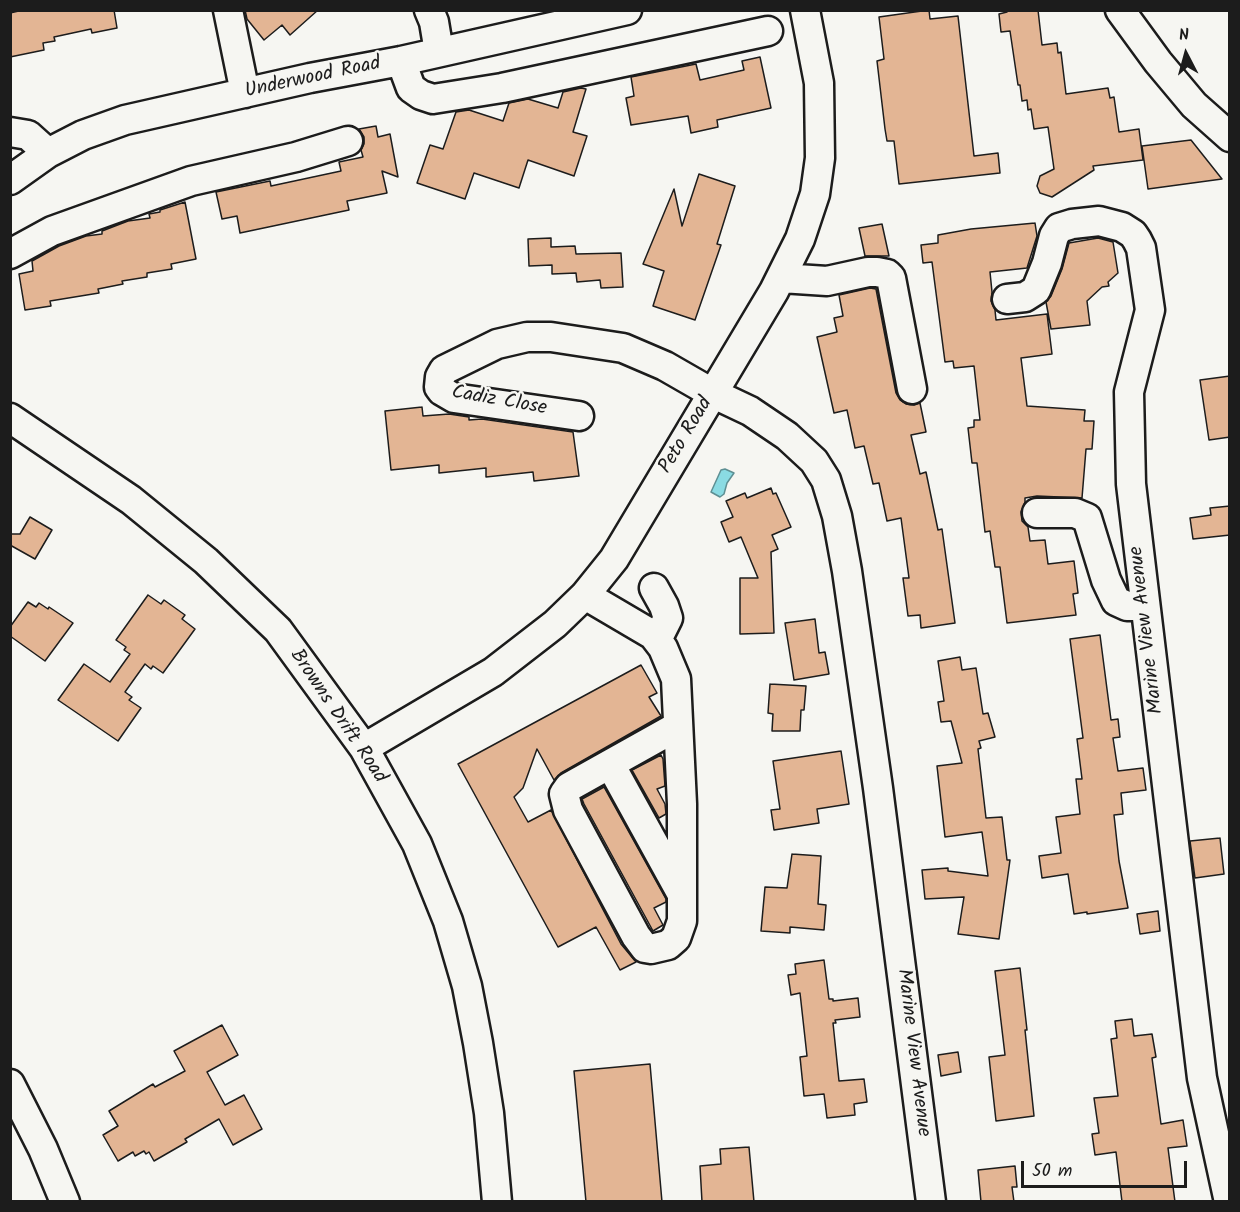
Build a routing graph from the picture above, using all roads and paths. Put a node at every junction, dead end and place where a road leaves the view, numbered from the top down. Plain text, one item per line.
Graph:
1 (228, 10) edge
2 (429, 10) edge
3 (627, 10) edge
4 (805, 10) edge
5 (1120, 10) edge
6 (768, 31) dead end
7 (439, 52) junction
8 (401, 61) junction
9 (245, 93) junction
10 (10, 132) edge
11 (1230, 137) edge
12 (348, 141) dead end
13 (48, 153) junction
14 (10, 180) edge
15 (10, 254) edge
16 (781, 278) junction
17 (1006, 299) dead end
18 (912, 389) dead end
19 (712, 393) junction
20 (579, 416) dead end
21 (10, 418) edge
22 (1037, 513) dead end
23 (654, 588) dead end
24 (585, 595) junction
25 (1145, 606) junction
26 (657, 640) junction
27 (678, 726) junction
28 (364, 748) junction
29 (610, 764) junction
30 (682, 896) junction
31 (10, 1084) edge
32 (65, 1202) edge
33 (497, 1202) edge
34 (932, 1202) edge
35 (1229, 1202) edge

1 - 9 street
2 - 7 street
3 - 7 street, Underwood Road
4 - 16 street, Peto Road
5 - 11 street
6 - 8 street
7 - 8 street, Underwood Road
8 - 9 street, Underwood Road
9 - 13 street, Underwood Road
10 - 13 street
12 - 15 street
13 - 14 street, Underwood Road
16 - 18 street
16 - 19 street, Peto Road
17 - 25 street, Marine View Avenue
19 - 20 street, Cadiz Close
19 - 24 street, Peto Road
19 - 34 street, Marine View Avenue
21 - 28 street, Browns Drift Road
22 - 25 street
23 - 26 street
24 - 26 street
24 - 28 street, Peto Road
25 - 35 street, Marine View Avenue
26 - 27 street
27 - 29 street
27 - 30 street
28 - 33 street, Browns Drift Road
29 - 30 street
29 - 30 street
31 - 32 street

